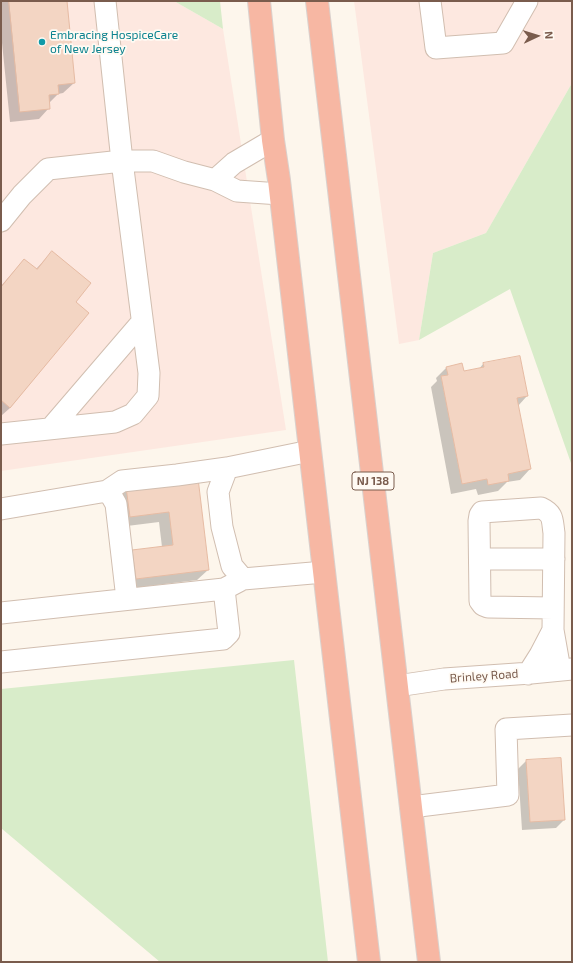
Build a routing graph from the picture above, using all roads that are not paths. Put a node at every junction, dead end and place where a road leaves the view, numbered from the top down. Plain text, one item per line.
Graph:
1 (105, 1) edge
2 (259, 1) edge
3 (317, 1) edge
4 (430, 1) edge
5 (527, 1) edge
6 (273, 140) junction
7 (122, 161) junction
8 (215, 180) junction
9 (280, 194) junction
10 (1, 221) edge
11 (142, 322) junction
12 (51, 428) junction
13 (1, 434) edge
14 (310, 451) junction
15 (227, 468) junction
16 (107, 491) junction
17 (1, 509) edge
18 (480, 559) junction
19 (554, 559) junction
20 (324, 572) junction
21 (243, 579) junction
22 (224, 589) junction
23 (127, 599) junction
24 (553, 608) junction
25 (1, 613) edge
26 (553, 630) junction
27 (1, 662) edge
28 (566, 670) edge
29 (528, 674) junction
30 (397, 686) junction
31 (572, 725) edge
32 (411, 807) junction
33 (369, 962) edge
34 (429, 962) edge

1 - 7 street
2 - 6 highway
3 - 30 highway, NJ 138
4 - 5 street
6 - 8 street
6 - 9 highway
7 - 8 street
7 - 10 street
7 - 11 street
8 - 9 street
9 - 14 highway
11 - 12 street
11 - 12 street
12 - 13 street
14 - 15 street
14 - 20 highway
15 - 16 street
15 - 21 street
16 - 17 street
16 - 23 street
18 - 19 street
18 - 19 street
18 - 24 street
19 - 24 street
20 - 21 street
20 - 33 highway
21 - 22 street
22 - 23 street
22 - 27 street
23 - 25 street
24 - 26 street
26 - 28 street
26 - 29 street
28 - 29 street, Brinley Road
29 - 30 street, Brinley Road
30 - 32 highway, NJ 138
31 - 32 street
32 - 34 highway, NJ 138

